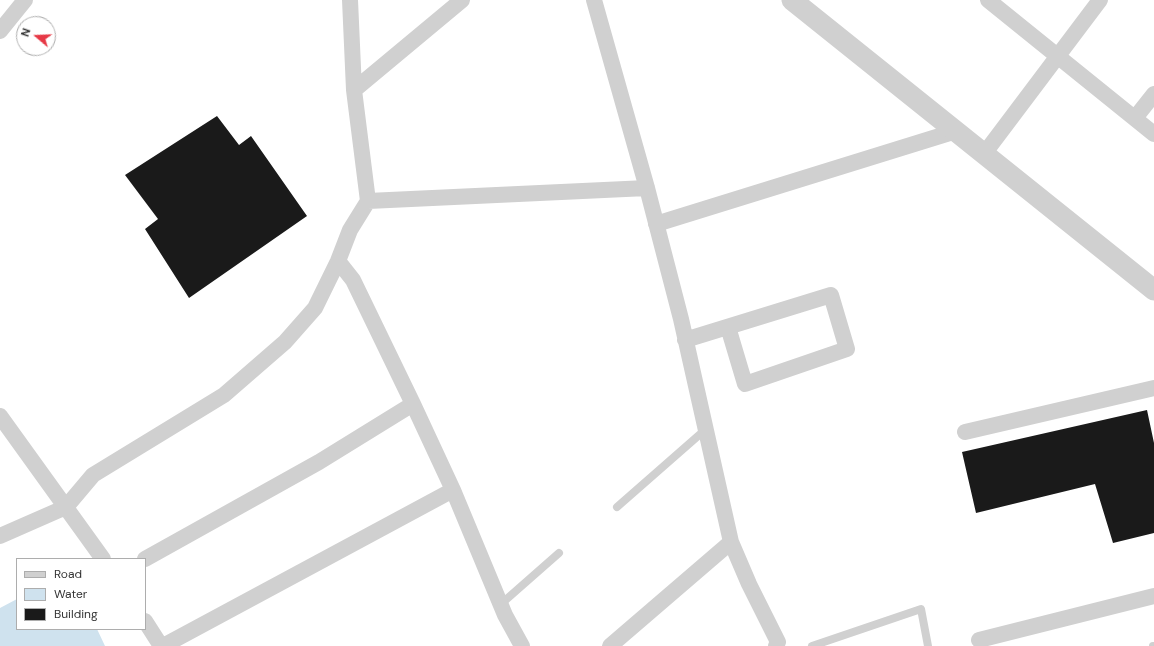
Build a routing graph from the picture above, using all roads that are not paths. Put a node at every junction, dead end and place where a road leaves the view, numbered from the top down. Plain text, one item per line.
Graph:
1 (24, 0) edge
2 (350, 0) edge
3 (462, 0) edge
4 (594, 0) edge
5 (792, 0) edge
6 (988, 0) edge
7 (1100, 0) edge
8 (0, 31) edge
9 (1058, 57) junction
10 (354, 90) junction
11 (1154, 94) edge
12 (1135, 118) junction
13 (956, 131) junction
14 (1154, 134) edge
15 (984, 154) junction
16 (647, 188) junction
17 (368, 202) junction
18 (656, 224) junction
19 (338, 261) junction
20 (1154, 290) edge
21 (728, 327) junction
22 (686, 340) junction
23 (1154, 388) edge
24 (413, 404) junction
25 (0, 416) edge
26 (706, 429) junction
27 (965, 432) dead end
28 (453, 490) junction
29 (66, 507) junction
30 (617, 507) dead end
31 (0, 536) edge
32 (731, 542) junction
33 (558, 553) dead end
34 (103, 558) edge
35 (146, 558) edge
36 (1154, 596) edge
37 (501, 604) junction
38 (146, 622) edge
39 (979, 640) dead end
40 (779, 645) edge
41 (162, 646) edge
42 (522, 646) edge
43 (610, 646) edge
44 (812, 646) edge
45 (928, 646) edge

1 - 8 street
2 - 10 street
3 - 10 street
4 - 16 street
5 - 13 street
6 - 9 street
7 - 9 street
9 - 12 street
9 - 15 street
10 - 17 street
11 - 12 street
12 - 14 street
13 - 15 street
13 - 18 street
15 - 20 street
16 - 17 street
16 - 18 street
17 - 19 street
18 - 22 street
19 - 24 street
19 - 29 street
21 - 21 street
21 - 22 street
22 - 26 street
23 - 27 street
24 - 28 street
24 - 35 street
25 - 29 street
26 - 30 lane
26 - 32 street
28 - 37 street
28 - 41 street
29 - 31 street
29 - 34 street
32 - 40 street
32 - 43 street
33 - 37 lane
36 - 39 street
37 - 42 street
38 - 41 street
44 - 45 lane

